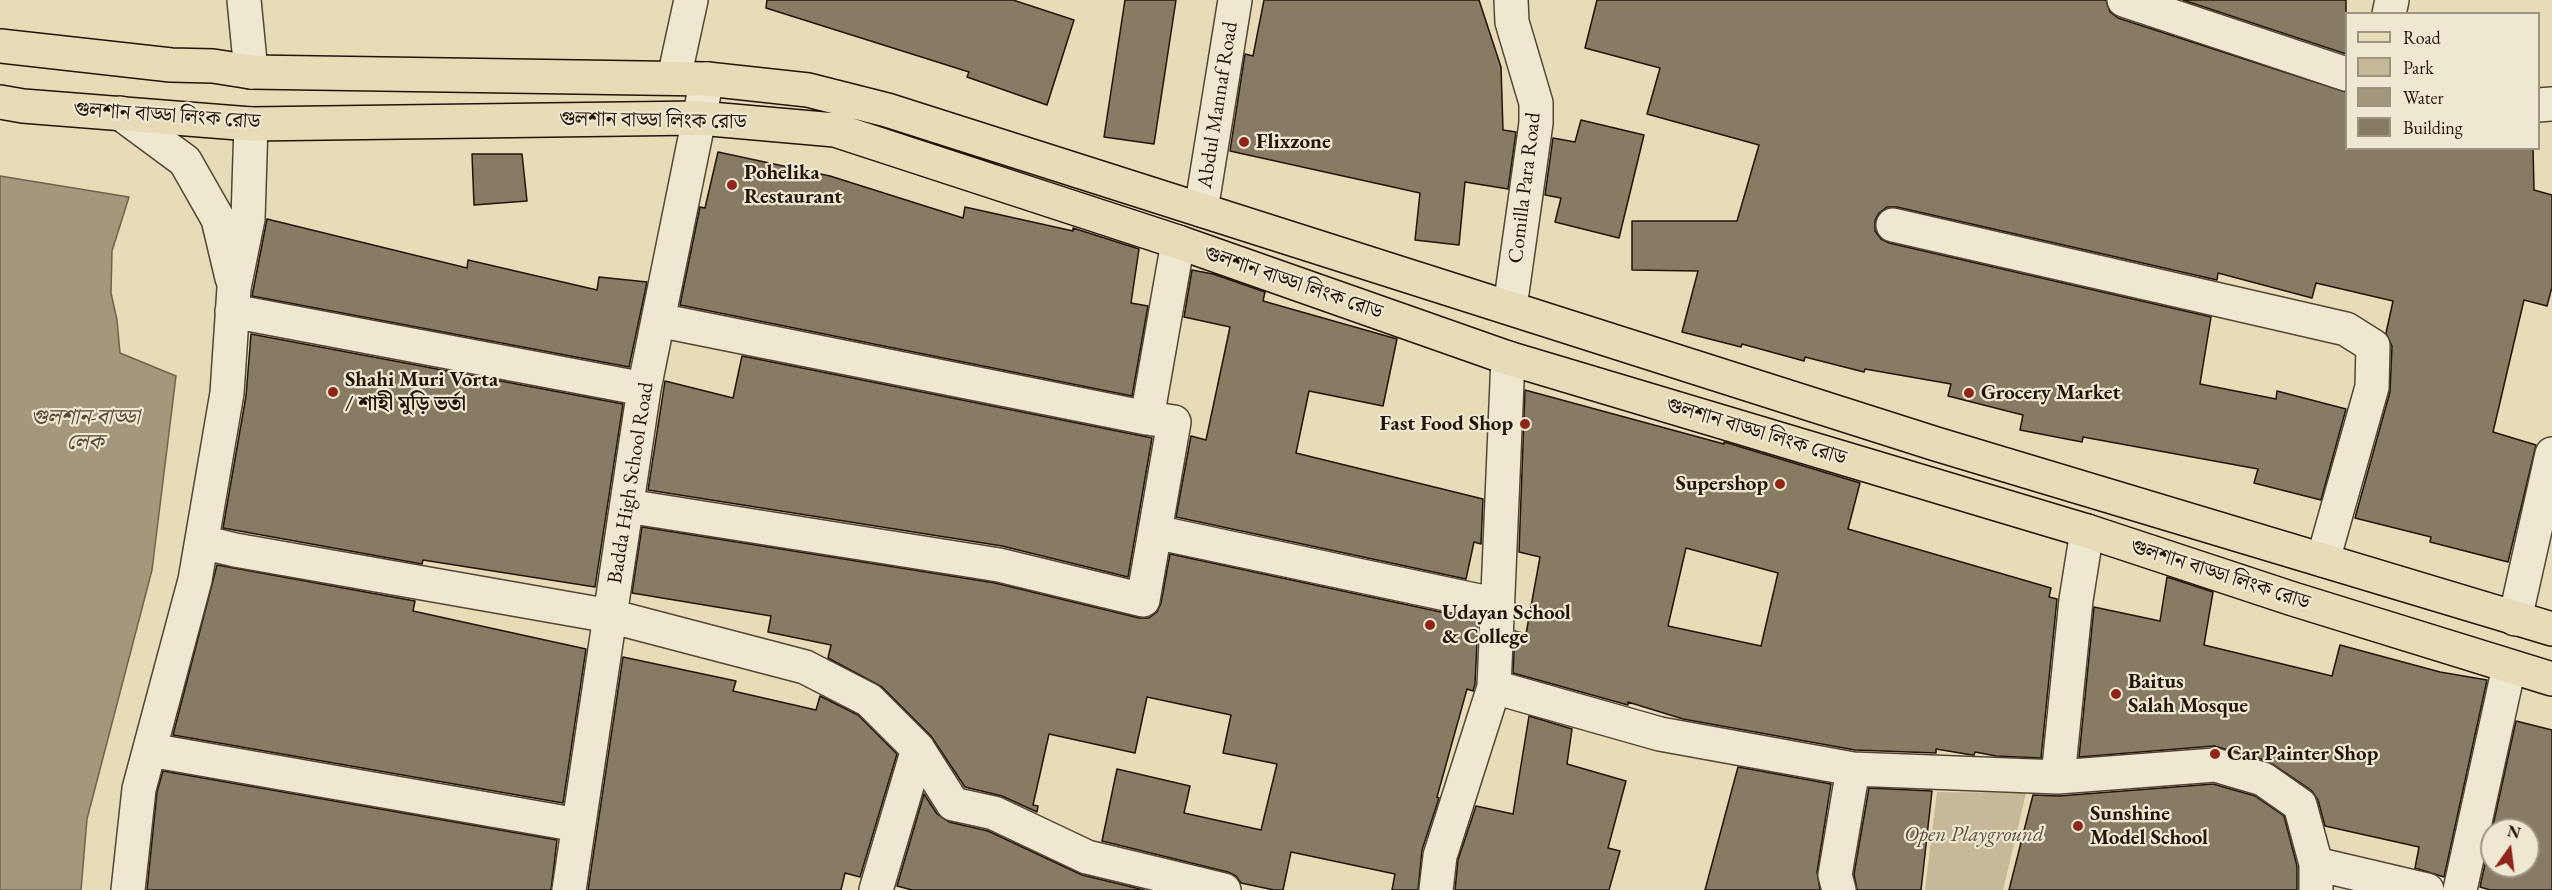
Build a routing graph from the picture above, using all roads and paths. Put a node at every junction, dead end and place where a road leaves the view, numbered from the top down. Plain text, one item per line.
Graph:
1 (244, 0) edge
2 (691, 0) edge
3 (1235, 0) edge
4 (1511, 0) edge
5 (2124, 0) edge
6 (0, 46) edge
7 (251, 72) junction
8 (2345, 74) edge
9 (674, 78) junction
10 (707, 79) junction
11 (0, 102) edge
12 (120, 113) junction
13 (699, 118) junction
14 (251, 124) junction
15 (1201, 210) junction
16 (1893, 225) dead end
17 (1178, 242) junction
18 (233, 300) junction
19 (1510, 307) junction
20 (658, 320) junction
21 (1508, 358) junction
22 (644, 389) junction
23 (1148, 418) junction
24 (2552, 454) edge
25 (627, 506) junction
26 (2087, 531) junction
27 (1155, 532) junction
28 (202, 542) junction
29 (2323, 560) junction
30 (1498, 605) junction
31 (610, 616) junction
32 (2515, 619) junction
33 (2552, 629) edge
34 (2509, 667) junction
35 (2552, 679) edge
36 (1494, 687) junction
37 (918, 749) junction
38 (150, 750) junction
39 (1853, 769) junction
40 (2058, 777) junction
41 (578, 825) junction
42 (2316, 877) edge
43 (128, 890) edge
44 (568, 890) edge
45 (876, 890) edge
46 (1224, 890) edge
47 (1436, 890) edge
48 (1839, 890) edge
49 (2427, 890) edge
50 (2460, 890) edge

1 - 7 street
2 - 9 street
3 - 15 street, Abdul Mannaf Road
4 - 19 street, Comilla Para Road
5 - 8 street
6 - 7 main road, গুলশান বাড্ডা লিংক রোড
7 - 9 main road, গুলশান বাড্ডা লিংক রোড
9 - 10 main road, গুলশান বাড্ডা লিংক রোড
10 - 13 street, Badda High School Road
10 - 15 main road, গুলশান বাড্ডা লিংক রোড
11 - 12 main road, গুলশান বাড্ডা লিংক রোড
12 - 14 main road, গুলশান বাড্ডা লিংক রোড
12 - 18 street
13 - 14 main road, গুলশান বাড্ডা লিংক রোড
13 - 17 main road, গুলশান বাড্ডা লিংক রোড
13 - 20 street, Badda High School Road
14 - 18 street
15 - 19 main road, গুলশান বাড্ডা লিংক রোড
16 - 29 street
17 - 21 main road, গুলশান বাড্ডা লিংক রোড
17 - 23 street
18 - 22 street
18 - 28 street
19 - 29 main road, গুলশান বাড্ডা লিংক রোড
20 - 22 street, Badda High School Road
20 - 23 street
21 - 26 main road, গুলশান বাড্ডা লিংক রোড
21 - 30 street
22 - 25 street, Badda High School Road
23 - 27 street
24 - 32 street
25 - 27 street
25 - 31 street, Badda High School Road
26 - 34 main road, গুলশান বাড্ডা লিংক রোড
26 - 40 street
27 - 30 street
28 - 31 street
28 - 38 street
29 - 32 main road, গুলশান বাড্ডা লিংক রোড
30 - 36 street
31 - 37 street
31 - 41 street, Badda High School Road
32 - 33 main road, গুলশান বাড্ডা লিংক রোড
34 - 35 main road, গুলশান বাড্ডা লিংক রোড
34 - 50 street
36 - 39 street
36 - 47 street
37 - 45 street
37 - 46 street
38 - 41 street
38 - 43 street
39 - 40 street
39 - 48 street
40 - 42 street
41 - 44 street, Badda High School Road
42 - 49 street

